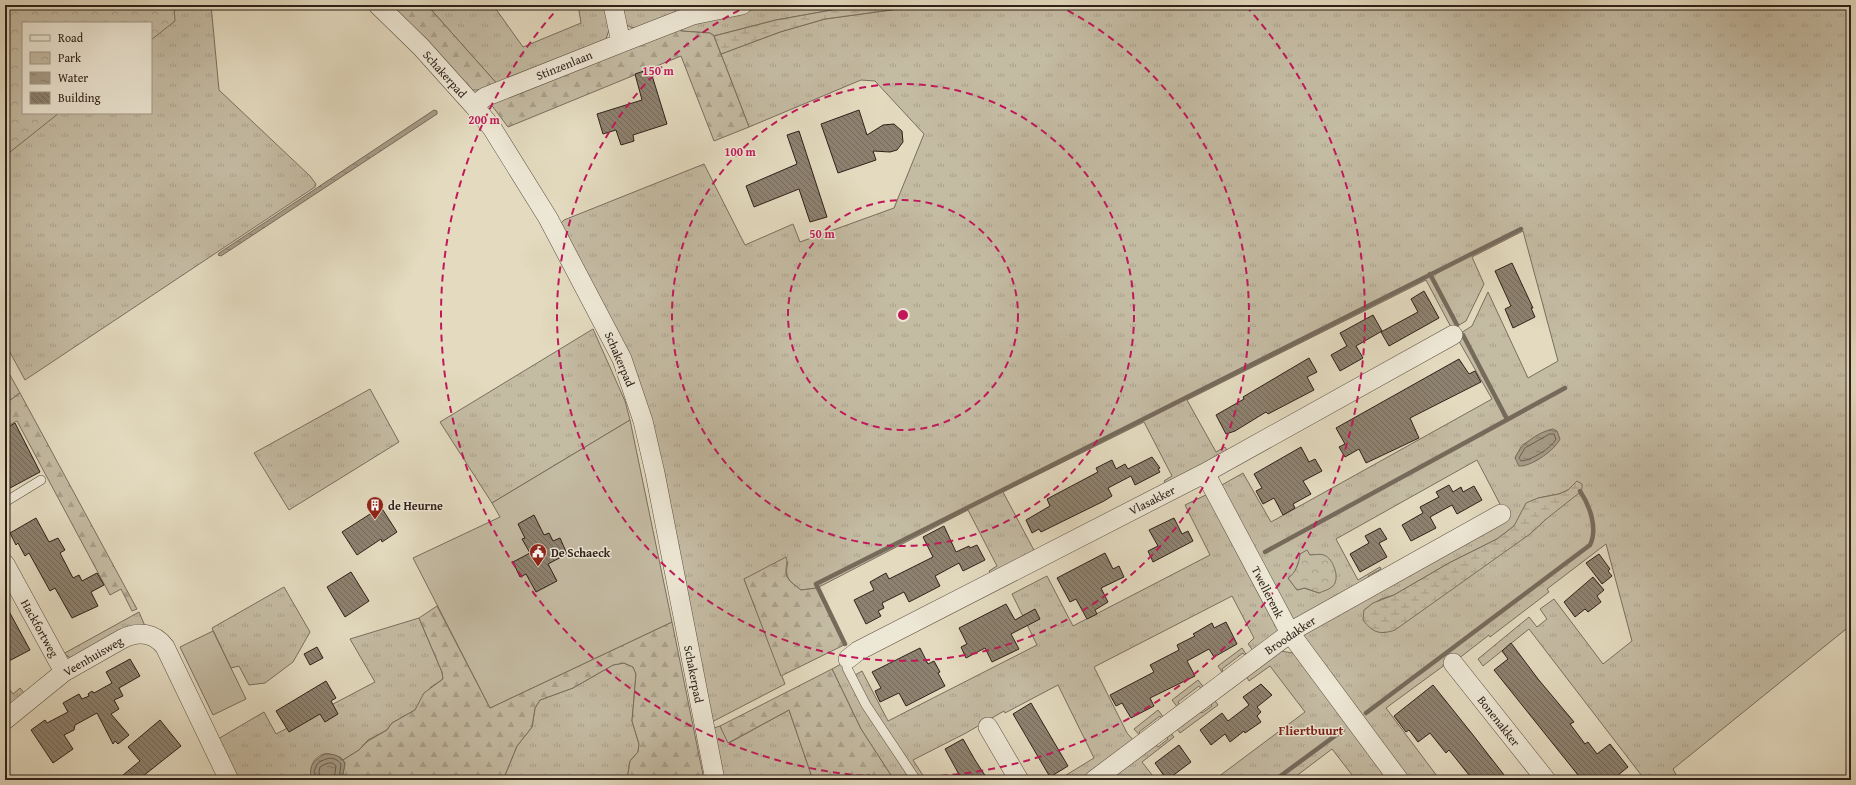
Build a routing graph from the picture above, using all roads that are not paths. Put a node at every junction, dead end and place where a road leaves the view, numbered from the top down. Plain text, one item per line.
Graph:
1 (378, 5) edge
2 (613, 5) edge
3 (742, 5) edge
4 (621, 43) junction
5 (474, 106) junction
6 (1453, 335) dead end
7 (1206, 473) junction
8 (41, 480) dead end
9 (5, 502) edge
10 (1501, 514) dead end
11 (5, 564) edge
12 (1290, 633) junction
13 (848, 659) joint
14 (1453, 663) dead end
15 (64, 672) junction
16 (5, 720) edge
17 (988, 727) dead end
18 (229, 780) edge
19 (715, 780) edge
20 (916, 780) edge
21 (1019, 780) edge
22 (1094, 780) edge
23 (1399, 780) edge
24 (1546, 780) edge

1 - 5 street, Schakerpad
2 - 4 street
3 - 4 street, Stinzenlaan
4 - 5 street, Stinzenlaan
5 - 19 street, Schakerpad
6 - 7 street, Vlasakker
7 - 12 street, Twellerenk
7 - 13 street, Vlasakker
8 - 9 lane
10 - 12 street, Broodakker
11 - 15 street, Hackfortweg
12 - 22 street, Broodakker
12 - 23 street, Twellerenk
13 - 20 lane
14 - 24 street, Bonenakker
15 - 16 street, Veenhuisweg
15 - 18 street, Veenhuisweg
17 - 21 street

